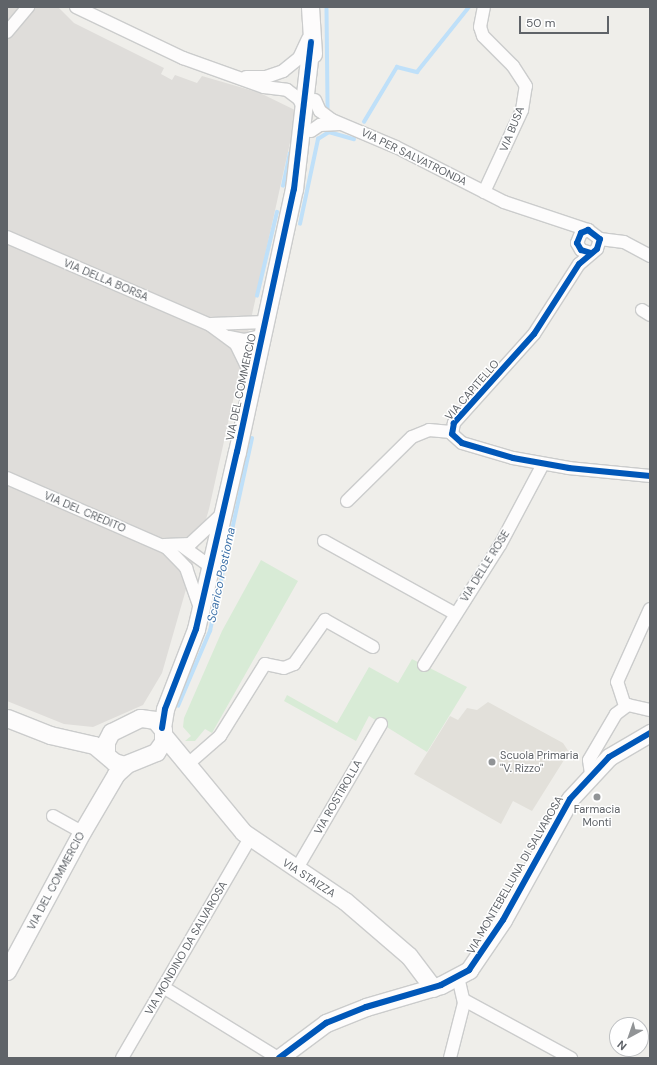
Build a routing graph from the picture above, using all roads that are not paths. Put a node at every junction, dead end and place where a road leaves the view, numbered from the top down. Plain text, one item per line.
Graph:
1 (28, 7) edge
2 (76, 7) edge
3 (310, 7) edge
4 (484, 7) edge
5 (7, 32) edge
6 (311, 34) junction
7 (237, 76) junction
8 (310, 106) junction
9 (343, 124) junction
10 (311, 131) junction
11 (294, 189) junction
12 (484, 192) junction
13 (546, 218) junction
14 (588, 230) junction
15 (7, 237) edge
16 (600, 238) junction
17 (578, 245) junction
18 (591, 253) junction
19 (650, 256) edge
20 (571, 275) junction
21 (206, 323) junction
22 (264, 329) junction
23 (229, 336) junction
24 (252, 380) junction
25 (451, 432) junction
26 (543, 464) junction
27 (650, 476) edge
28 (7, 478) edge
29 (347, 501) dead end
30 (224, 507) junction
31 (324, 541) dead end
32 (163, 545) junction
33 (182, 546) junction
34 (183, 563) junction
35 (212, 566) junction
36 (650, 609) edge
37 (454, 613) junction
38 (200, 614) junction
39 (373, 647) dead end
40 (424, 665) dead end
41 (172, 689) junction
42 (625, 706) junction
43 (650, 710) edge
44 (143, 717) junction
45 (7, 718) edge
46 (381, 724) dead end
47 (111, 732) junction
48 (163, 732) junction
49 (650, 733) edge
50 (85, 742) junction
51 (108, 754) junction
52 (146, 757) junction
53 (188, 764) junction
54 (126, 765) junction
55 (591, 774) junction
56 (106, 792) junction
57 (53, 816) dead end
58 (82, 832) junction
59 (250, 838) junction
60 (296, 870) junction
61 (7, 971) edge
62 (458, 978) junction
63 (163, 987) junction
64 (433, 988) junction
65 (464, 1000) junction
66 (122, 1058) edge
67 (278, 1058) edge
68 (450, 1058) edge
69 (571, 1058) edge

1 - 5 street
2 - 7 street, VIA PER SALVATRONDA
3 - 6 street, VIA DEL COMMERCIO
4 - 12 street, VIA BUSA
6 - 7 street, VIA PER SALVATRONDA
6 - 8 street, VIA DEL COMMERCIO
7 - 8 street, VIA PER SALVATRONDA
8 - 9 street, VIA PER SALVATRONDA
8 - 10 street, VIA DEL COMMERCIO
8 - 11 street, VIA DEL COMMERCIO
9 - 10 street, VIA PER SALVATRONDA
9 - 12 street, VIA PER SALVATRONDA
10 - 11 street, VIA DEL COMMERCIO
11 - 22 street, VIA DEL COMMERCIO
12 - 13 street, VIA PER SALVATRONDA
13 - 14 street
13 - 17 street
14 - 16 street
14 - 17 street
15 - 21 street, VIA DELLA BORSA
16 - 18 street
16 - 19 street
17 - 18 street
17 - 20 street, VIA CAPITELLO
18 - 20 street, VIA CAPITELLO
20 - 25 street, VIA CAPITELLO
21 - 22 street, VIA DELLA BORSA
21 - 23 street, VIA DELLA BORSA
22 - 23 street, VIA DELLA BORSA
22 - 24 street, VIA DEL COMMERCIO
23 - 24 street, VIA DELLA BORSA
24 - 30 street, VIA DEL COMMERCIO
25 - 26 street, VIA CAPITELLO
25 - 29 street
26 - 27 street, VIA CAPITELLO
26 - 37 street, VIA DELLE ROSE
28 - 32 street, VIA DEL CREDITO
30 - 33 street
30 - 35 street, VIA DEL COMMERCIO
31 - 37 street
32 - 33 street, VIA DEL CREDITO
32 - 34 street, VIA DEL CREDITO
33 - 35 street
34 - 35 street
34 - 38 street, VIA DEL CREDITO
35 - 38 street, VIA DEL COMMERCIO
36 - 42 street
37 - 40 street, VIA DELLE ROSE
38 - 41 street, VIA DEL COMMERCIO
39 - 53 street
41 - 44 street, VIA DEL COMMERCIO
41 - 48 street, VIA DEL COMMERCIO
42 - 43 street
42 - 55 street
44 - 47 street
44 - 48 street
45 - 50 street
46 - 60 street, VIA ROSTIROLLA
47 - 50 street
47 - 51 street
48 - 52 street
48 - 53 street, VIA STAIZZA
49 - 55 street, VIA MONTEBELLUNA DI SALVAROSA
50 - 51 street
51 - 54 street
51 - 56 street, VIA DEL COMMERCIO
52 - 53 street
52 - 54 street
53 - 59 street, VIA STAIZZA
54 - 56 street, VIA DEL COMMERCIO
55 - 62 street, VIA MONTEBELLUNA DI SALVAROSA
56 - 58 street, VIA DEL COMMERCIO
57 - 58 street
58 - 61 street, VIA DEL COMMERCIO
59 - 60 street, VIA STAIZZA
59 - 63 street, VIA MONDINO DA SALVAROSA
60 - 64 street, VIA STAIZZA
62 - 64 street, VIA MONTEBELLUNA DI SALVAROSA
62 - 65 street
63 - 66 street, VIA MONDINO DA SALVAROSA
63 - 67 street
64 - 67 street, VIA MONTEBELLUNA DI SALVAROSA
65 - 68 street
65 - 69 street

